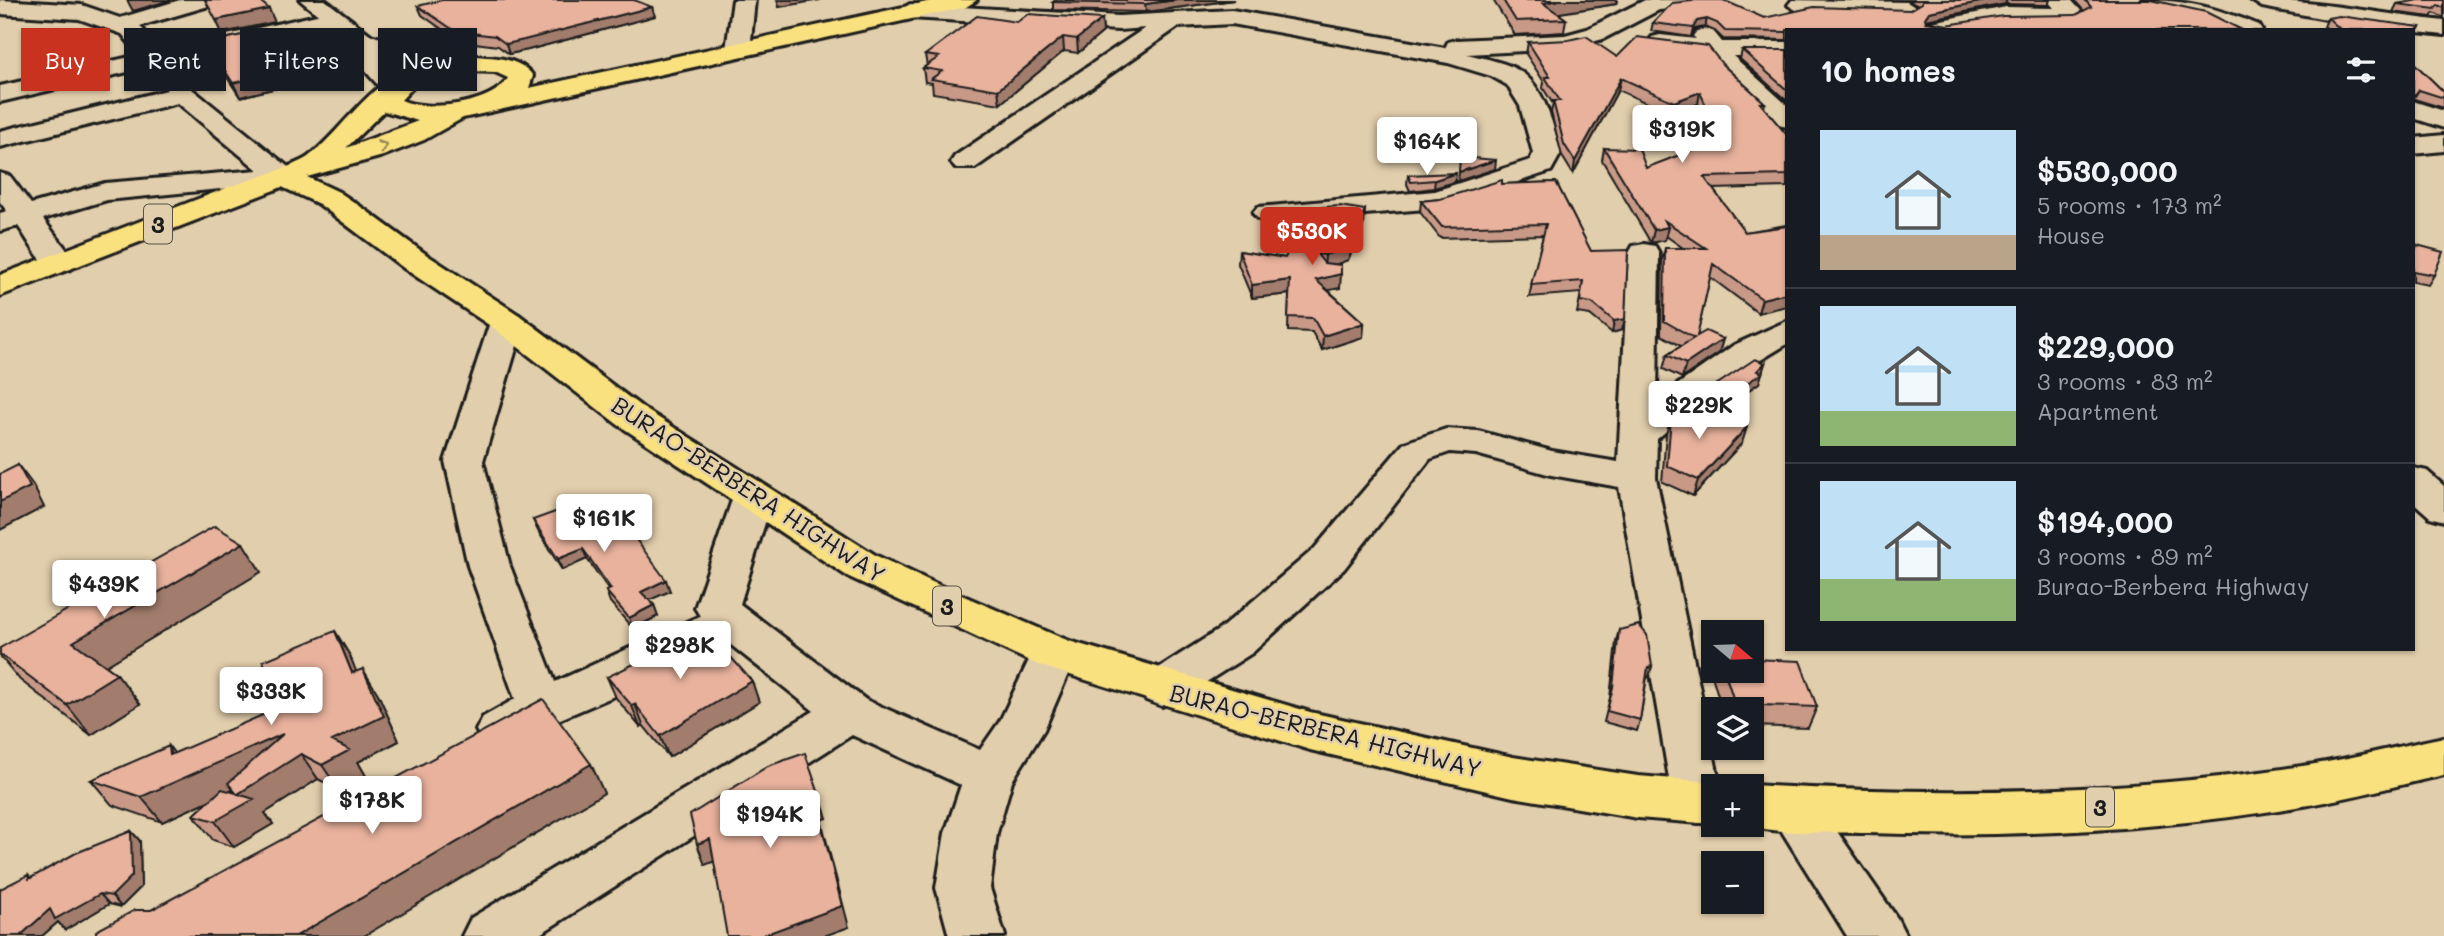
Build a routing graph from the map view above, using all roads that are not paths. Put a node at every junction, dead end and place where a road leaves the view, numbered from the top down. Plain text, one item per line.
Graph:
1 (79, 0) edge
2 (204, 0) edge
3 (311, 0) edge
4 (744, 0) edge
5 (966, 0) edge
6 (1690, 0) edge
7 (1706, 0) edge
8 (2153, 0) edge
9 (2231, 0) edge
10 (2262, 0) edge
11 (2408, 0) edge
12 (1798, 3) edge
13 (1901, 5) edge
14 (0, 7) edge
15 (38, 9) junction
16 (911, 11) junction
17 (2210, 13) junction
18 (2063, 16) edge
19 (335, 18) junction
20 (2363, 19) junction
21 (1170, 22) junction
22 (120, 25) junction
23 (0, 26) edge
24 (2399, 27) edge
25 (128, 28) edge
26 (348, 28) edge
27 (1817, 28) edge
28 (1935, 28) edge
29 (1941, 28) edge
30 (2246, 28) edge
31 (2444, 28) edge
32 (1595, 34) junction
33 (364, 40) edge
34 (226, 42) edge
35 (364, 42) edge
36 (1402, 48) junction
37 (1785, 48) edge
38 (1715, 49) junction
39 (738, 50) junction
40 (694, 59) junction
41 (124, 60) edge
42 (124, 65) edge
43 (494, 65) junction
44 (14, 67) dead end
45 (180, 91) edge
46 (391, 92) junction
47 (0, 94) edge
48 (183, 94) junction
49 (466, 109) junction
50 (2415, 110) edge
51 (1785, 117) edge
52 (2444, 120) edge
53 (0, 139) edge
54 (2444, 143) edge
55 (2415, 146) edge
56 (965, 162) dead end
57 (299, 170) junction
58 (0, 182) edge
59 (1268, 213) dead end
60 (12, 218) edge
61 (1644, 253) dead end
62 (60, 262) junction
63 (0, 286) edge
64 (507, 322) junction
65 (1785, 332) edge
66 (1639, 435) junction
67 (1637, 478) junction
68 (2415, 482) edge
69 (753, 497) junction
70 (2444, 508) edge
71 (730, 620) junction
72 (1054, 653) junction
73 (1162, 688) junction
74 (541, 707) junction
75 (849, 713) junction
76 (465, 749) edge
77 (2444, 756) edge
78 (989, 776) junction
79 (1701, 779) edge
80 (1701, 803) edge
81 (1772, 808) edge
82 (490, 936) edge
83 (977, 936) edge
84 (1878, 936) edge

1 - 15 street
2 - 22 street
3 - 19 street
4 - 39 street
5 - 16 highway
6 - 32 street
7 - 38 street
8 - 17 street
9 - 17 street
10 - 20 street
11 - 20 street
12 - 13 street
12 - 27 street
13 - 28 street
14 - 15 street
15 - 22 street
15 - 23 street
16 - 21 street
16 - 39 highway
17 - 30 street
18 - 29 street
19 - 26 street
19 - 34 street
20 - 24 street
21 - 36 street
21 - 56 street
22 - 25 street
24 - 31 street
32 - 36 street
32 - 38 street
33 - 43 street
35 - 46 street
36 - 59 street
37 - 38 street
38 - 51 street
39 - 40 highway
40 - 43 highway
40 - 49 highway
41 - 44 street
42 - 47 street
43 - 46 highway
43 - 49 highway
45 - 48 street
46 - 49 highway
46 - 57 highway
48 - 53 street
48 - 57 street
57 -> 49 highway
50 - 52 street
54 - 55 street
57 - 60 street
57 - 62 highway, 3
57 - 64 highway, BURAO-BERBERA HIGHWAY / 3
58 - 60 street
60 - 62 street
61 - 66 street
62 - 63 highway, 3
64 - 69 highway, BURAO-BERBERA HIGHWAY / 3
64 - 74 street
65 - 66 street
66 - 67 street
67 - 73 street
67 - 79 street
68 - 70 street
69 - 71 street
69 - 72 highway, BURAO-BERBERA HIGHWAY / 3
71 - 74 street
71 - 75 street
72 - 73 highway, BURAO-BERBERA HIGHWAY / 3
72 - 78 street
73 - 80 highway, BURAO-BERBERA HIGHWAY / 3
74 - 76 street
75 - 78 street
75 - 82 street
77 - 81 highway, 3
78 - 83 street
81 - 84 street

